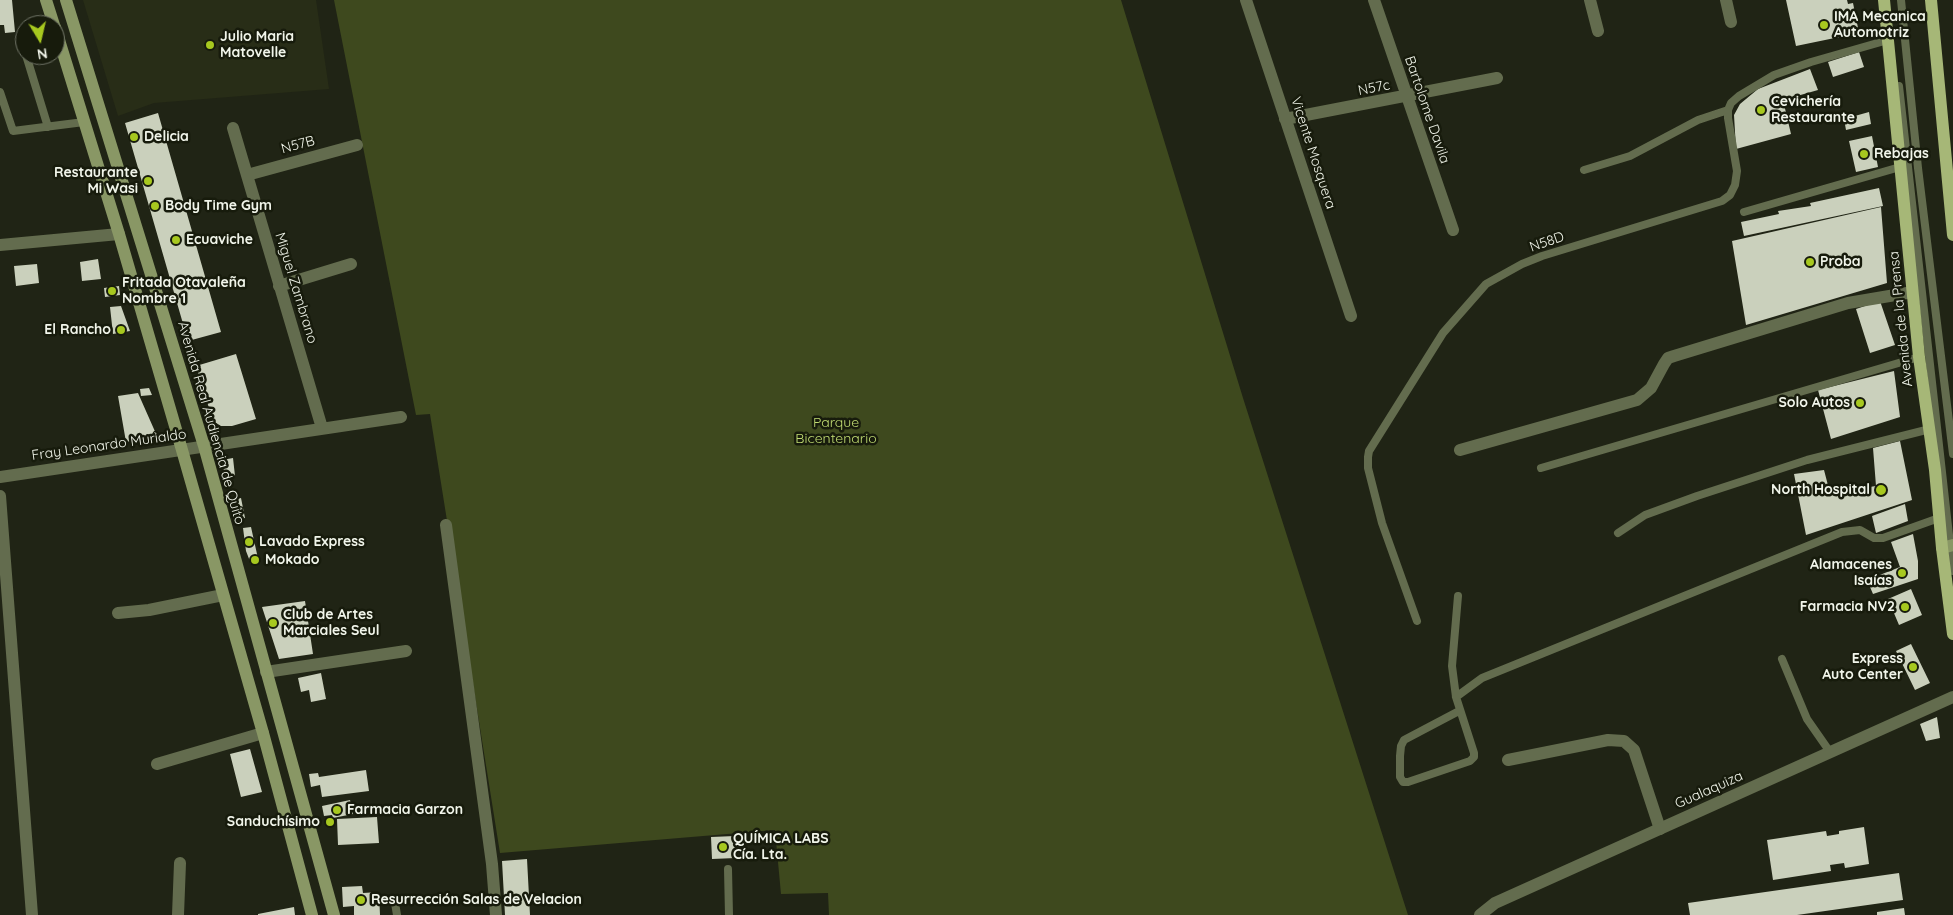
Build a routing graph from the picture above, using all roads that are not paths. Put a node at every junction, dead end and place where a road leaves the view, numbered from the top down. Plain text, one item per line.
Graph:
1 (46, 0) edge
2 (66, 0) edge
3 (1246, 0) edge
4 (1374, 0) edge
5 (1590, 0) edge
6 (1726, 0) edge
7 (1884, 0) edge
8 (1889, 0) edge
9 (1901, 0) edge
10 (1931, 0) edge
11 (51, 15) edge
12 (1731, 22) dead end
13 (1598, 31) dead end
14 (1888, 40) junction
15 (65, 59) edge
16 (29, 65) edge
17 (1497, 78) dead end
18 (0, 92) edge
19 (1406, 97) junction
20 (1728, 110) junction
21 (1286, 119) junction
22 (84, 122) junction
23 (48, 128) junction
24 (233, 128) dead end
25 (358, 145) dead end
26 (1900, 167) junction
27 (1584, 170) dead end
28 (247, 175) junction
29 (1744, 212) dead end
30 (1453, 230) dead end
31 (119, 234) junction
32 (1953, 235) edge
33 (0, 245) edge
34 (351, 264) dead end
35 (279, 286) junction
36 (1912, 292) junction
37 (1351, 316) dead end
38 (1919, 357) junction
39 (401, 417) dead end
40 (322, 428) junction
41 (1930, 429) junction
42 (204, 446) junction
43 (182, 450) junction
44 (1460, 450) dead end
45 (1953, 454) edge
46 (1541, 468) dead end
47 (0, 476) edge
48 (0, 496) edge
49 (1939, 518) junction
50 (446, 525) dead end
51 (1618, 533) dead end
52 (1948, 547) edge
53 (1953, 571) edge
54 (223, 595) junction
55 (1458, 596) dead end
56 (118, 612) dead end
57 (1417, 621) dead end
58 (1953, 634) edge
59 (406, 650) dead end
60 (1782, 660) dead end
61 (266, 672) junction
62 (1456, 697) junction
63 (1953, 697) edge
64 (1459, 711) junction
65 (263, 733) junction
66 (1830, 752) junction
67 (1508, 760) dead end
68 (157, 764) dead end
69 (1660, 829) junction
70 (180, 863) dead end
71 (728, 869) dead end
72 (395, 903) dead end
73 (32, 915) edge
74 (178, 915) edge
75 (312, 915) edge
76 (334, 915) edge
77 (396, 915) edge
78 (496, 915) edge
79 (729, 915) edge
80 (1480, 915) edge

1 - 11 main road
2 - 42 main road, Avenida Real Audiencia de Quito
3 - 21 street, Vicente Mosquera
4 - 19 street, Bartolome Davila
5 - 13 street
6 - 12 street
7 - 14 main road, Avenida de la Prensa
8 - 52 lane
9 - 45 lane
10 - 32 main road
14 - 20 lane
14 - 26 main road, Avenida de la Prensa
15 - 22 main road
16 - 23 lane
17 - 19 street, N57c
18 - 23 lane
19 - 21 street, N57c
19 - 30 street, Bartolome Davila
20 - 27 lane
20 - 57 lane, N58D
21 - 37 street, Vicente Mosquera
22 - 23 lane
22 - 31 main road
24 - 28 street, Miguel Zambrano
25 - 28 street, N57B
26 - 29 lane
26 - 36 main road, Avenida de la Prensa
28 - 35 street, Miguel Zambrano
31 - 33 street
31 - 43 main road
34 - 35 street
35 - 40 street, Miguel Zambrano
36 - 38 main road, Avenida de la Prensa
36 - 44 street
38 - 41 main road, Avenida de la Prensa
38 - 46 lane
39 - 40 street, Fray Leonardo Murialdo
40 - 42 street, Fray Leonardo Murialdo
41 - 49 main road, Avenida de la Prensa
41 - 51 lane
42 - 43 street, Fray Leonardo Murialdo
42 - 61 main road, Avenida Real Audiencia de Quito
43 - 47 street, Fray Leonardo Murialdo
43 - 54 main road
48 - 73 street
49 - 52 main road, Avenida de la Prensa
49 - 62 lane
50 - 78 street
52 - 53 lane
52 - 58 main road, Avenida de la Prensa
54 - 56 street
54 - 65 main road
55 - 62 lane
59 - 61 street
60 - 66 lane
61 - 76 main road, Avenida Real Audiencia de Quito
62 - 64 lane
63 - 66 street, Gualaquiza
64 - 64 lane
65 - 68 street
65 - 75 main road
66 - 69 street, Gualaquiza
67 - 69 street
69 - 80 street, Gualaquiza
70 - 74 street
71 - 79 lane
72 - 77 lane

